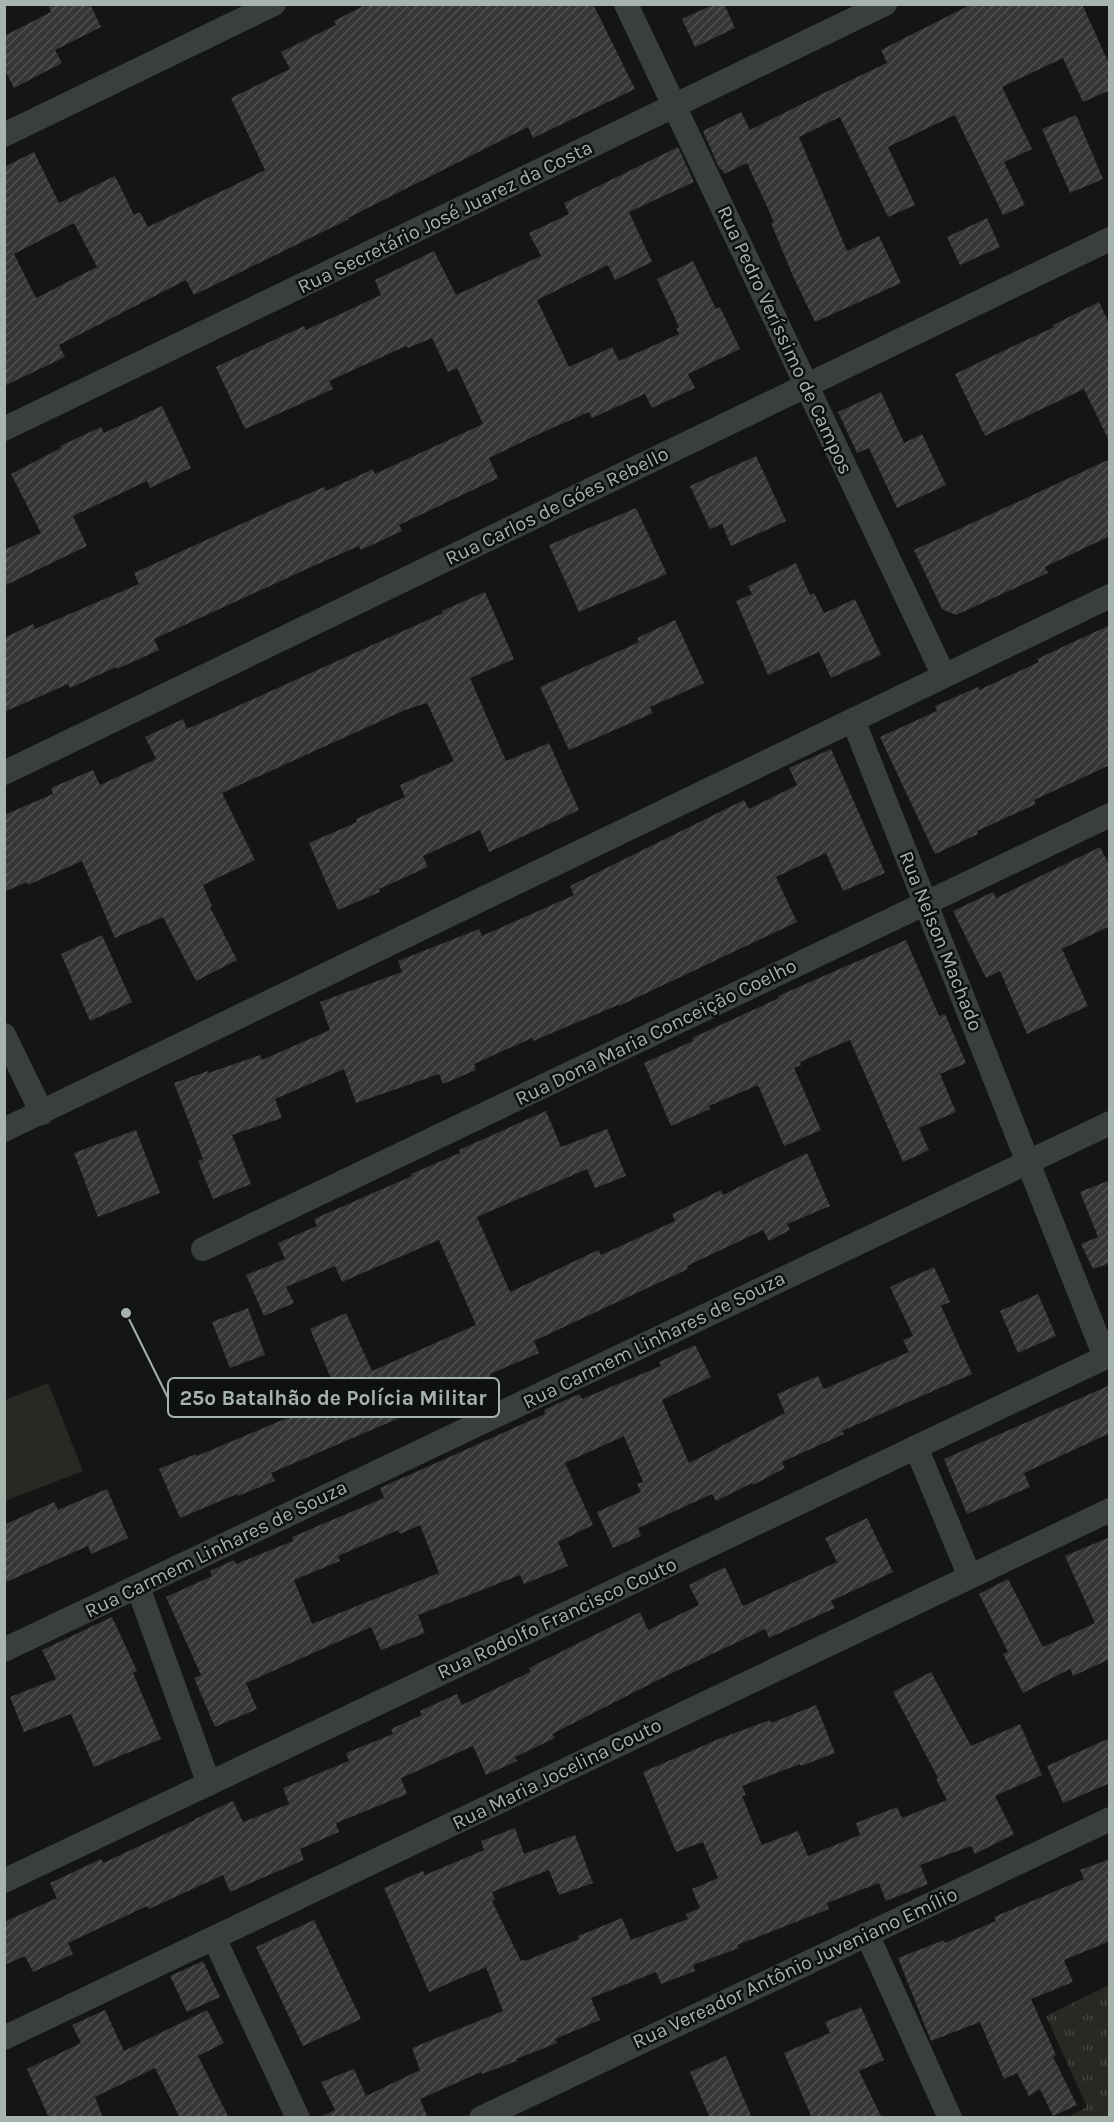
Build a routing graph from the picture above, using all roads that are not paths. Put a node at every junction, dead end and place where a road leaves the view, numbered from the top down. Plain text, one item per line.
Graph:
1 (274, 4) edge
2 (626, 4) edge
3 (885, 4) edge
4 (674, 106) junction
5 (4, 135) edge
6 (1110, 240) edge
7 (807, 386) junction
8 (4, 429) edge
9 (1110, 596) edge
10 (944, 676) junction
11 (853, 720) junction
12 (4, 773) edge
13 (1110, 815) edge
14 (926, 903) junction
15 (4, 1035) edge
16 (42, 1113) junction
17 (1110, 1123) edge
18 (4, 1130) edge
19 (1028, 1162) junction
20 (203, 1249) dead end
21 (1107, 1356) edge
22 (916, 1447) junction
23 (1110, 1510) edge
24 (970, 1577) junction
25 (138, 1587) junction
26 (4, 1650) edge
27 (209, 1784) junction
28 (1110, 1819) edge
29 (4, 1881) edge
30 (867, 1934) junction
31 (214, 1938) junction
32 (4, 2038) edge
33 (298, 2118) edge
34 (481, 2118) edge
35 (950, 2118) edge

1 - 5 street
2 - 4 street, Rua Pedro Veríssimo de Campos
3 - 4 street, Rua Secretário José Juarez da Costa
4 - 7 street, Rua Pedro Veríssimo de Campos
4 - 8 street, Rua Secretário José Juarez da Costa
6 - 7 street, Rua Carlos de Góes Rebello
7 - 10 street, Rua Pedro Veríssimo de Campos
7 - 12 street, Rua Carlos de Góes Rebello
9 - 10 street
10 - 11 street
11 - 14 street, Rua Nelson Machado
11 - 16 street
13 - 14 street, Rua Dona Maria Conceição Coelho
14 - 19 street, Rua Nelson Machado
14 - 20 street, Rua Dona Maria Conceição Coelho
15 - 16 street
16 - 18 street
17 - 19 street, Rua Carmem Linhares de Souza
19 - 21 street, Rua Nelson Machado
19 - 25 street, Rua Carmem Linhares de Souza
21 - 22 street, Rua Rodolfo Francisco Couto
22 - 24 street
22 - 27 street, Rua Rodolfo Francisco Couto
23 - 24 street, Rua Maria Jocelina Couto
24 - 31 street, Rua Maria Jocelina Couto
25 - 26 street, Rua Carmem Linhares de Souza
25 - 27 street
27 - 29 street, Rua Rodolfo Francisco Couto
28 - 30 street, Rua Vereador Antônio Juveniano Emílio
30 - 34 street, Rua Vereador Antônio Juveniano Emílio
30 - 35 street
31 - 32 street, Rua Maria Jocelina Couto
31 - 33 street

